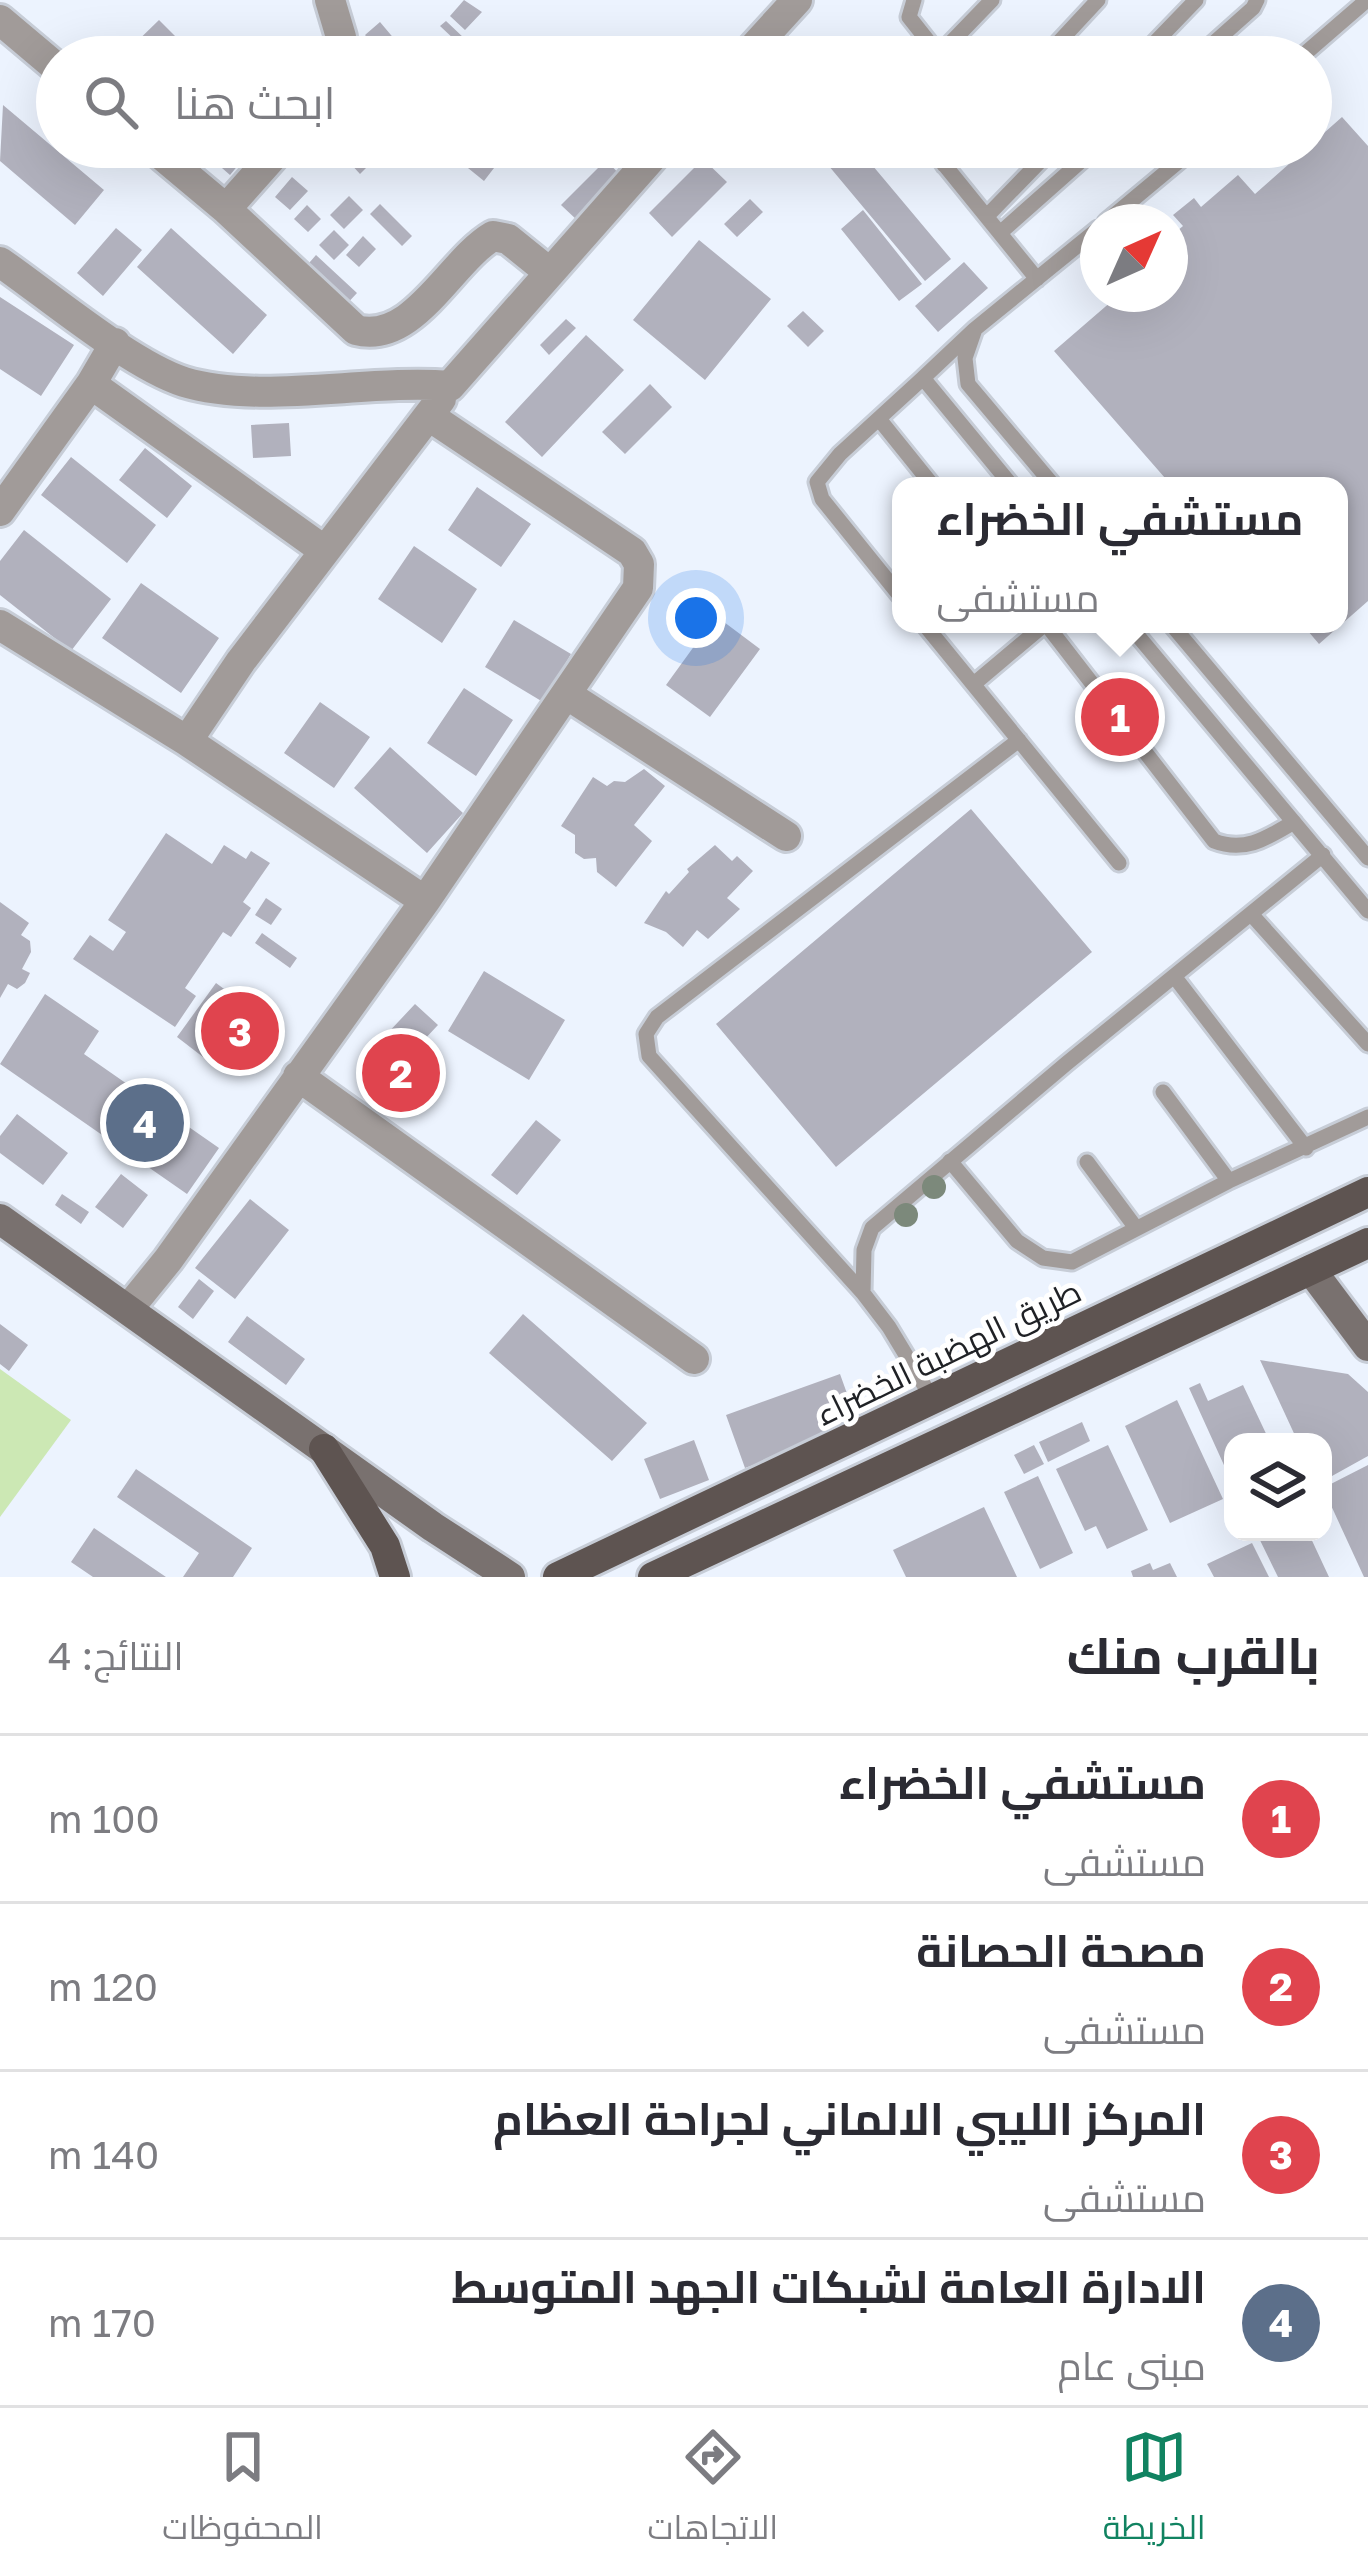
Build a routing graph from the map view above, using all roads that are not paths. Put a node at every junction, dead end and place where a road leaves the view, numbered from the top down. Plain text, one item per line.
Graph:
1 (330, 0) edge
2 (797, 0) edge
3 (914, 0) edge
4 (992, 0) edge
5 (1098, 0) edge
6 (1196, 0) edge
7 (1257, 0) edge
8 (1367, 0) edge
9 (0, 20) edge
10 (341, 36) edge
11 (764, 36) edge
12 (923, 36) edge
13 (957, 36) edge
14 (1065, 36) edge
15 (1161, 36) edge
16 (1222, 36) edge
17 (1325, 36) edge
18 (36, 50) edge
19 (177, 168) edge
20 (262, 168) edge
21 (642, 168) edge
22 (946, 168) edge
23 (1033, 168) edge
24 (1073, 168) edge
25 (1171, 168) edge
26 (1128, 204) edge
27 (226, 209) junction
28 (986, 216) junction
29 (1000, 233) junction
30 (1080, 244) edge
31 (0, 262) edge
32 (549, 272) junction
33 (1036, 279) junction
34 (975, 329) junction
35 (116, 343) junction
36 (923, 378) junction
37 (91, 384) junction
38 (450, 386) junction
39 (429, 416) junction
40 (879, 419) junction
41 (926, 477) edge
42 (1005, 477) edge
43 (1046, 477) edge
44 (0, 511) edge
45 (325, 551) junction
46 (892, 586) edge
47 (0, 625) edge
48 (932, 633) edge
49 (1034, 633) edge
50 (1052, 633) edge
51 (1136, 633) edge
52 (1179, 633) edge
53 (975, 683) junction
54 (566, 694) junction
55 (1019, 740) junction
56 (187, 741) junction
57 (1294, 822) junction
58 (786, 836) dead end
59 (1323, 855) junction
60 (1368, 858) edge
61 (1118, 863) dead end
62 (425, 901) junction
63 (1368, 910) edge
64 (1251, 914) junction
65 (1174, 976) junction
66 (1368, 1044) edge
67 (298, 1076) junction
68 (1162, 1092) dead end
69 (1368, 1117) edge
70 (1306, 1148) junction
71 (950, 1161) junction
72 (1087, 1162) dead end
73 (1229, 1181) junction
74 (1368, 1192) edge
75 (0, 1219) edge
76 (1136, 1228) junction
77 (1368, 1244) edge
78 (1311, 1270) junction
79 (863, 1294) junction
80 (129, 1308) junction
81 (1368, 1346) edge
82 (694, 1359) dead end
83 (933, 1400) junction
84 (324, 1449) junction
85 (395, 1577) edge
86 (510, 1577) edge
87 (558, 1577) edge
88 (653, 1577) edge

1 - 10 street
2 - 11 street
3 - 12 lane
4 - 13 lane
5 - 14 lane
6 - 15 lane
7 - 16 lane
8 - 17 lane
9 - 18 street
19 - 27 street
20 - 27 street
21 - 32 street
22 - 28 lane
23 - 28 lane
24 - 29 lane
25 - 26 lane
27 - 32 street
28 - 29 lane
29 - 33 lane
30 - 33 lane
31 - 35 street
32 - 38 street
33 - 34 lane
34 - 36 lane
34 - 43 lane
35 - 37 street
35 - 38 street
36 - 40 lane
36 - 42 lane
37 - 44 street
37 - 45 street
38 - 39 street
39 - 45 street
39 - 54 street
40 - 41 lane
40 - 46 lane
45 - 56 street
47 - 56 street
48 - 53 lane
49 - 53 lane
50 - 57 lane
51 - 57 lane
52 - 60 lane
53 - 55 lane
54 - 58 street
54 - 62 street
55 - 61 lane
55 - 79 lane
56 - 62 street
57 - 59 lane
59 - 63 lane
59 - 64 lane
62 - 67 street
64 - 65 lane
64 - 66 lane
65 - 70 lane
65 - 71 lane
67 - 80 street
67 - 82 street
68 - 73 lane
69 - 70 lane
70 - 73 lane
71 - 76 lane
71 - 79 lane
72 - 76 lane
73 - 76 lane
74 - 83 main road, طريق الهضبة الخضراء
75 - 80 street
77 - 78 main road
78 - 81 street
78 - 88 main road
79 - 83 lane
80 - 84 street
83 - 87 main road, طريق الهضبة الخضراء
84 - 85 main road
84 - 86 street

